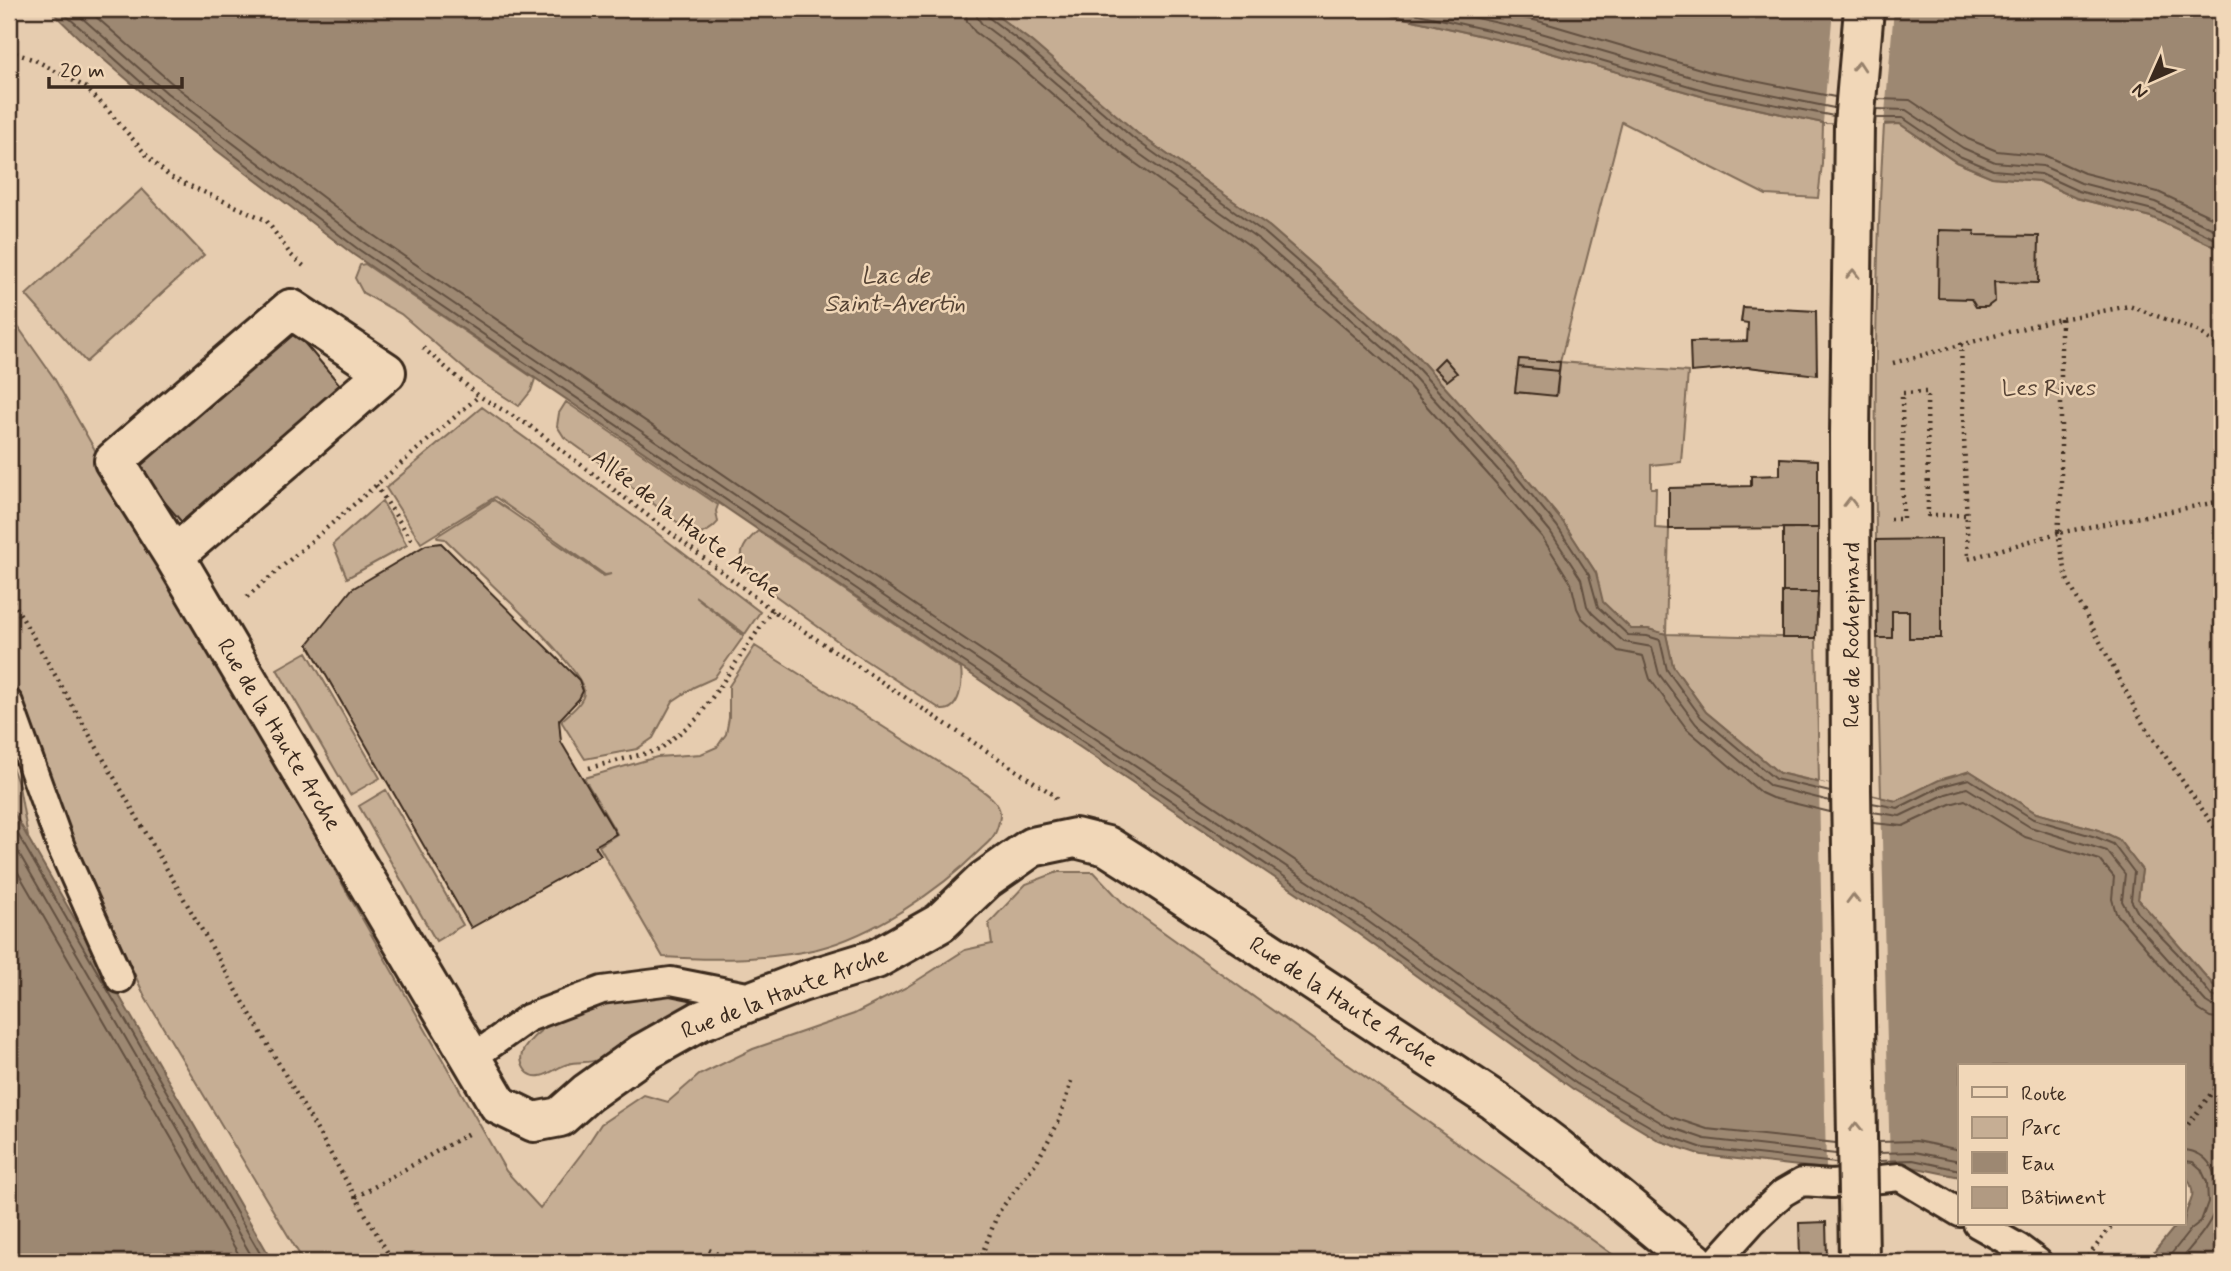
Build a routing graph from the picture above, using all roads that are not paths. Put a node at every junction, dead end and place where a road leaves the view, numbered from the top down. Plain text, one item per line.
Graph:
1 (1864, 9) edge
2 (174, 556) junction
3 (9, 703) edge
4 (120, 979) dead end
5 (758, 999) junction
6 (472, 1058) junction
7 (1958, 1212) edge
8 (1981, 1226) edge
9 (1695, 1262) edge
10 (1716, 1262) edge
11 (1859, 1262) edge
12 (2038, 1262) edge

11 -> 1 street, Rue de Rochepinard, bridge
2 - 2 street, Rue de la Haute Arche
2 - 6 street, Rue de la Haute Arche
3 - 4 lane
5 - 6 lane
5 - 6 street, Rue de la Haute Arche
5 - 9 street, Rue de la Haute Arche
7 - 10 lane
8 - 12 lane

